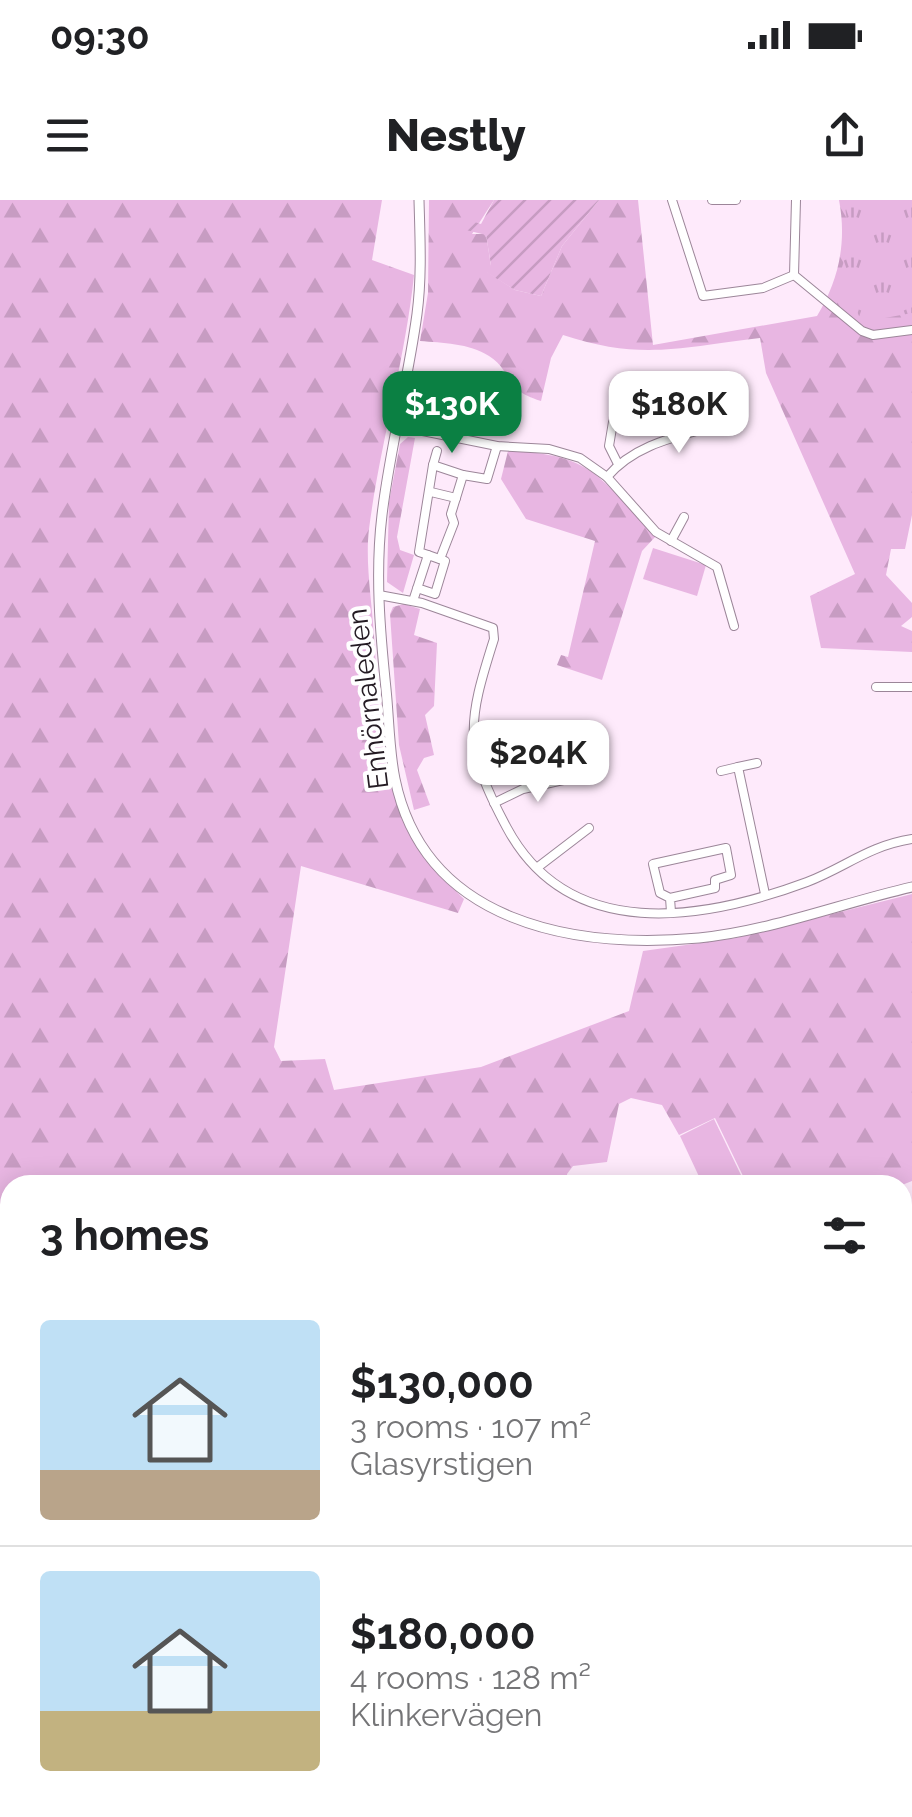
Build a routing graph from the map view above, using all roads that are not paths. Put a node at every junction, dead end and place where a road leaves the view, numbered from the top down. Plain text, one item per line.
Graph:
1 (418, 200) edge
2 (672, 200) edge
3 (712, 200) edge
4 (736, 200) edge
5 (796, 200) edge
6 (794, 274) junction
7 (912, 330) edge
8 (738, 418) dead end
9 (440, 421) dead end
10 (613, 422) dead end
11 (398, 426) junction
12 (438, 434) junction
13 (497, 446) junction
14 (438, 451) dead end
15 (618, 464) junction
16 (433, 466) junction
17 (463, 476) junction
18 (608, 477) junction
19 (431, 492) junction
20 (456, 498) junction
21 (684, 517) dead end
22 (424, 538) junction
23 (670, 541) junction
24 (446, 547) junction
25 (428, 555) junction
26 (440, 559) junction
27 (417, 588) junction
28 (379, 595) junction
29 (413, 601) junction
30 (734, 626) dead end
31 (876, 687) dead end
32 (912, 688) edge
33 (758, 763) dead end
34 (738, 767) junction
35 (722, 771) dead end
36 (572, 778) dead end
37 (494, 803) junction
38 (590, 828) dead end
39 (912, 840) edge
40 (538, 867) junction
41 (912, 887) edge
42 (765, 894) junction
43 (670, 898) junction
44 (671, 912) junction

1 - 11 street, Enhörnaleden
2 - 6 street
3 - 4 street
5 - 6 street
6 - 7 street
8 - 15 street
9 - 12 street
10 - 15 street
11 - 12 street
11 - 28 street, Enhörnaleden
12 - 13 street
13 - 17 street
13 - 18 street
14 - 16 street
15 - 18 street
16 - 17 street
16 - 19 street
17 - 20 street
18 - 23 street
19 - 20 street
19 - 22 street
20 - 24 street
21 - 23 street
22 - 24 street
22 - 25 street
23 - 30 street
24 - 26 street
25 - 26 street
25 - 27 street
26 - 27 street
27 - 29 street
28 - 29 street
28 - 41 street, Enhörnaleden
29 - 37 street
31 - 32 street
33 - 34 street
34 - 35 street
34 - 42 street
36 - 37 street
37 - 40 street
38 - 40 street
39 - 42 street
40 - 44 street
42 - 44 street
43 - 43 street
43 - 44 street

